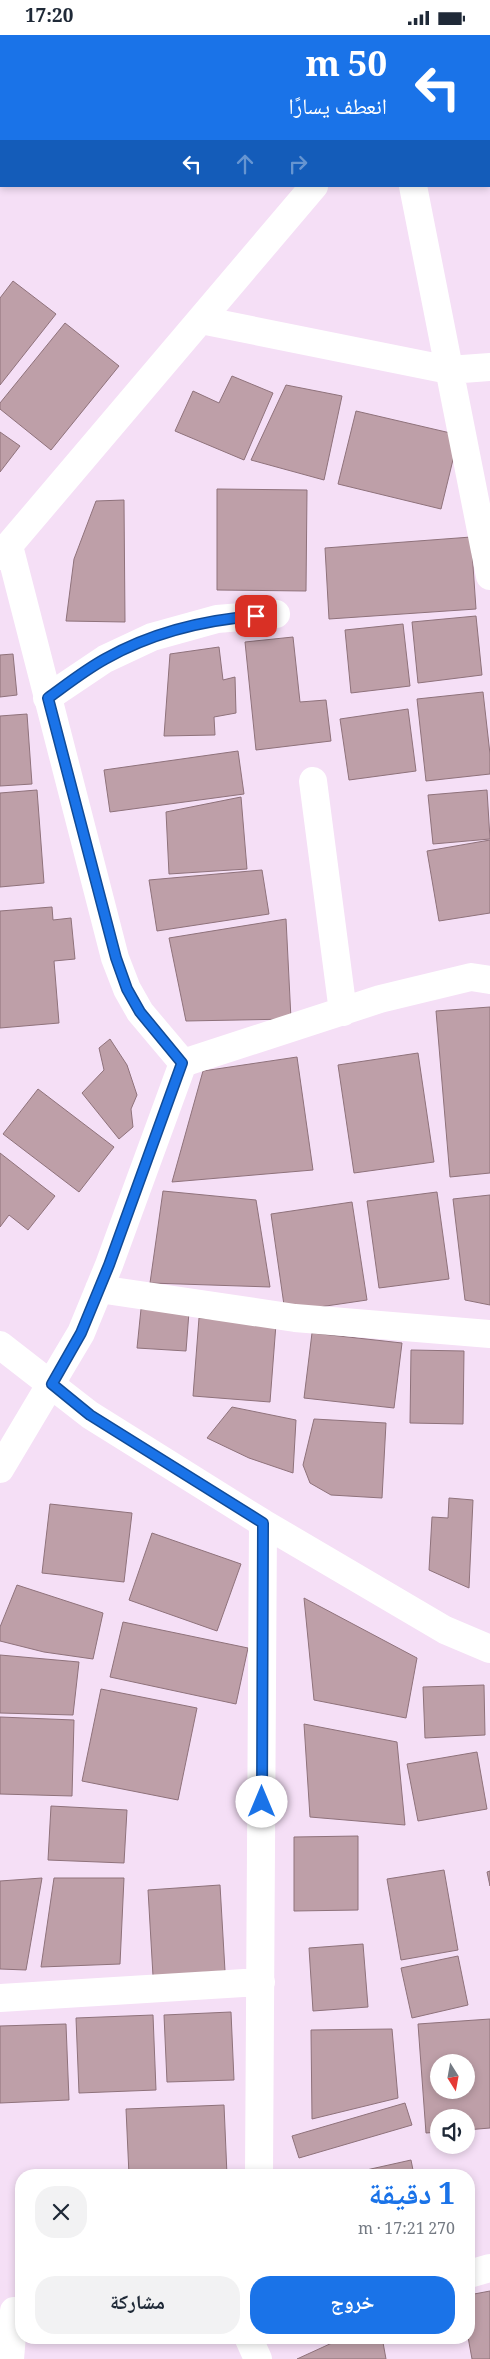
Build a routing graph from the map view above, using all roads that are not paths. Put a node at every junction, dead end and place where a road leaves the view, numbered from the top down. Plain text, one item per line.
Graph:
1 (313, 187) edge
2 (413, 187) edge
3 (201, 320) junction
4 (490, 367) edge
5 (450, 370) junction
6 (4, 551) edge
7 (490, 576) edge
8 (276, 614) dead end
9 (48, 698) junction
10 (313, 781) dead end
11 (490, 980) edge
12 (343, 1012) junction
13 (182, 1063) junction
14 (99, 1289) junction
15 (490, 1334) edge
16 (0, 1345) edge
17 (52, 1384) junction
18 (0, 1469) edge
19 (263, 1523) junction
20 (490, 1649) edge
21 (261, 1982) junction
22 (0, 1998) edge
23 (258, 2169) edge
24 (490, 2268) edge
25 (475, 2272) edge
26 (12, 2310) edge
27 (251, 2344) edge
28 (10, 2359) edge
29 (258, 2359) edge

1 - 3 street
2 - 5 street
3 - 5 street
3 - 6 street
4 - 5 street
5 - 7 street
6 - 9 street
8 - 9 street
9 - 13 street
10 - 12 street
11 - 12 street
12 - 13 street
13 - 14 street
14 - 15 street
14 - 17 street
16 - 17 street
17 - 18 street
17 - 19 street
19 - 20 street
19 - 21 street
21 - 22 street
21 - 23 street
24 - 25 street
26 - 28 street
27 - 29 street

